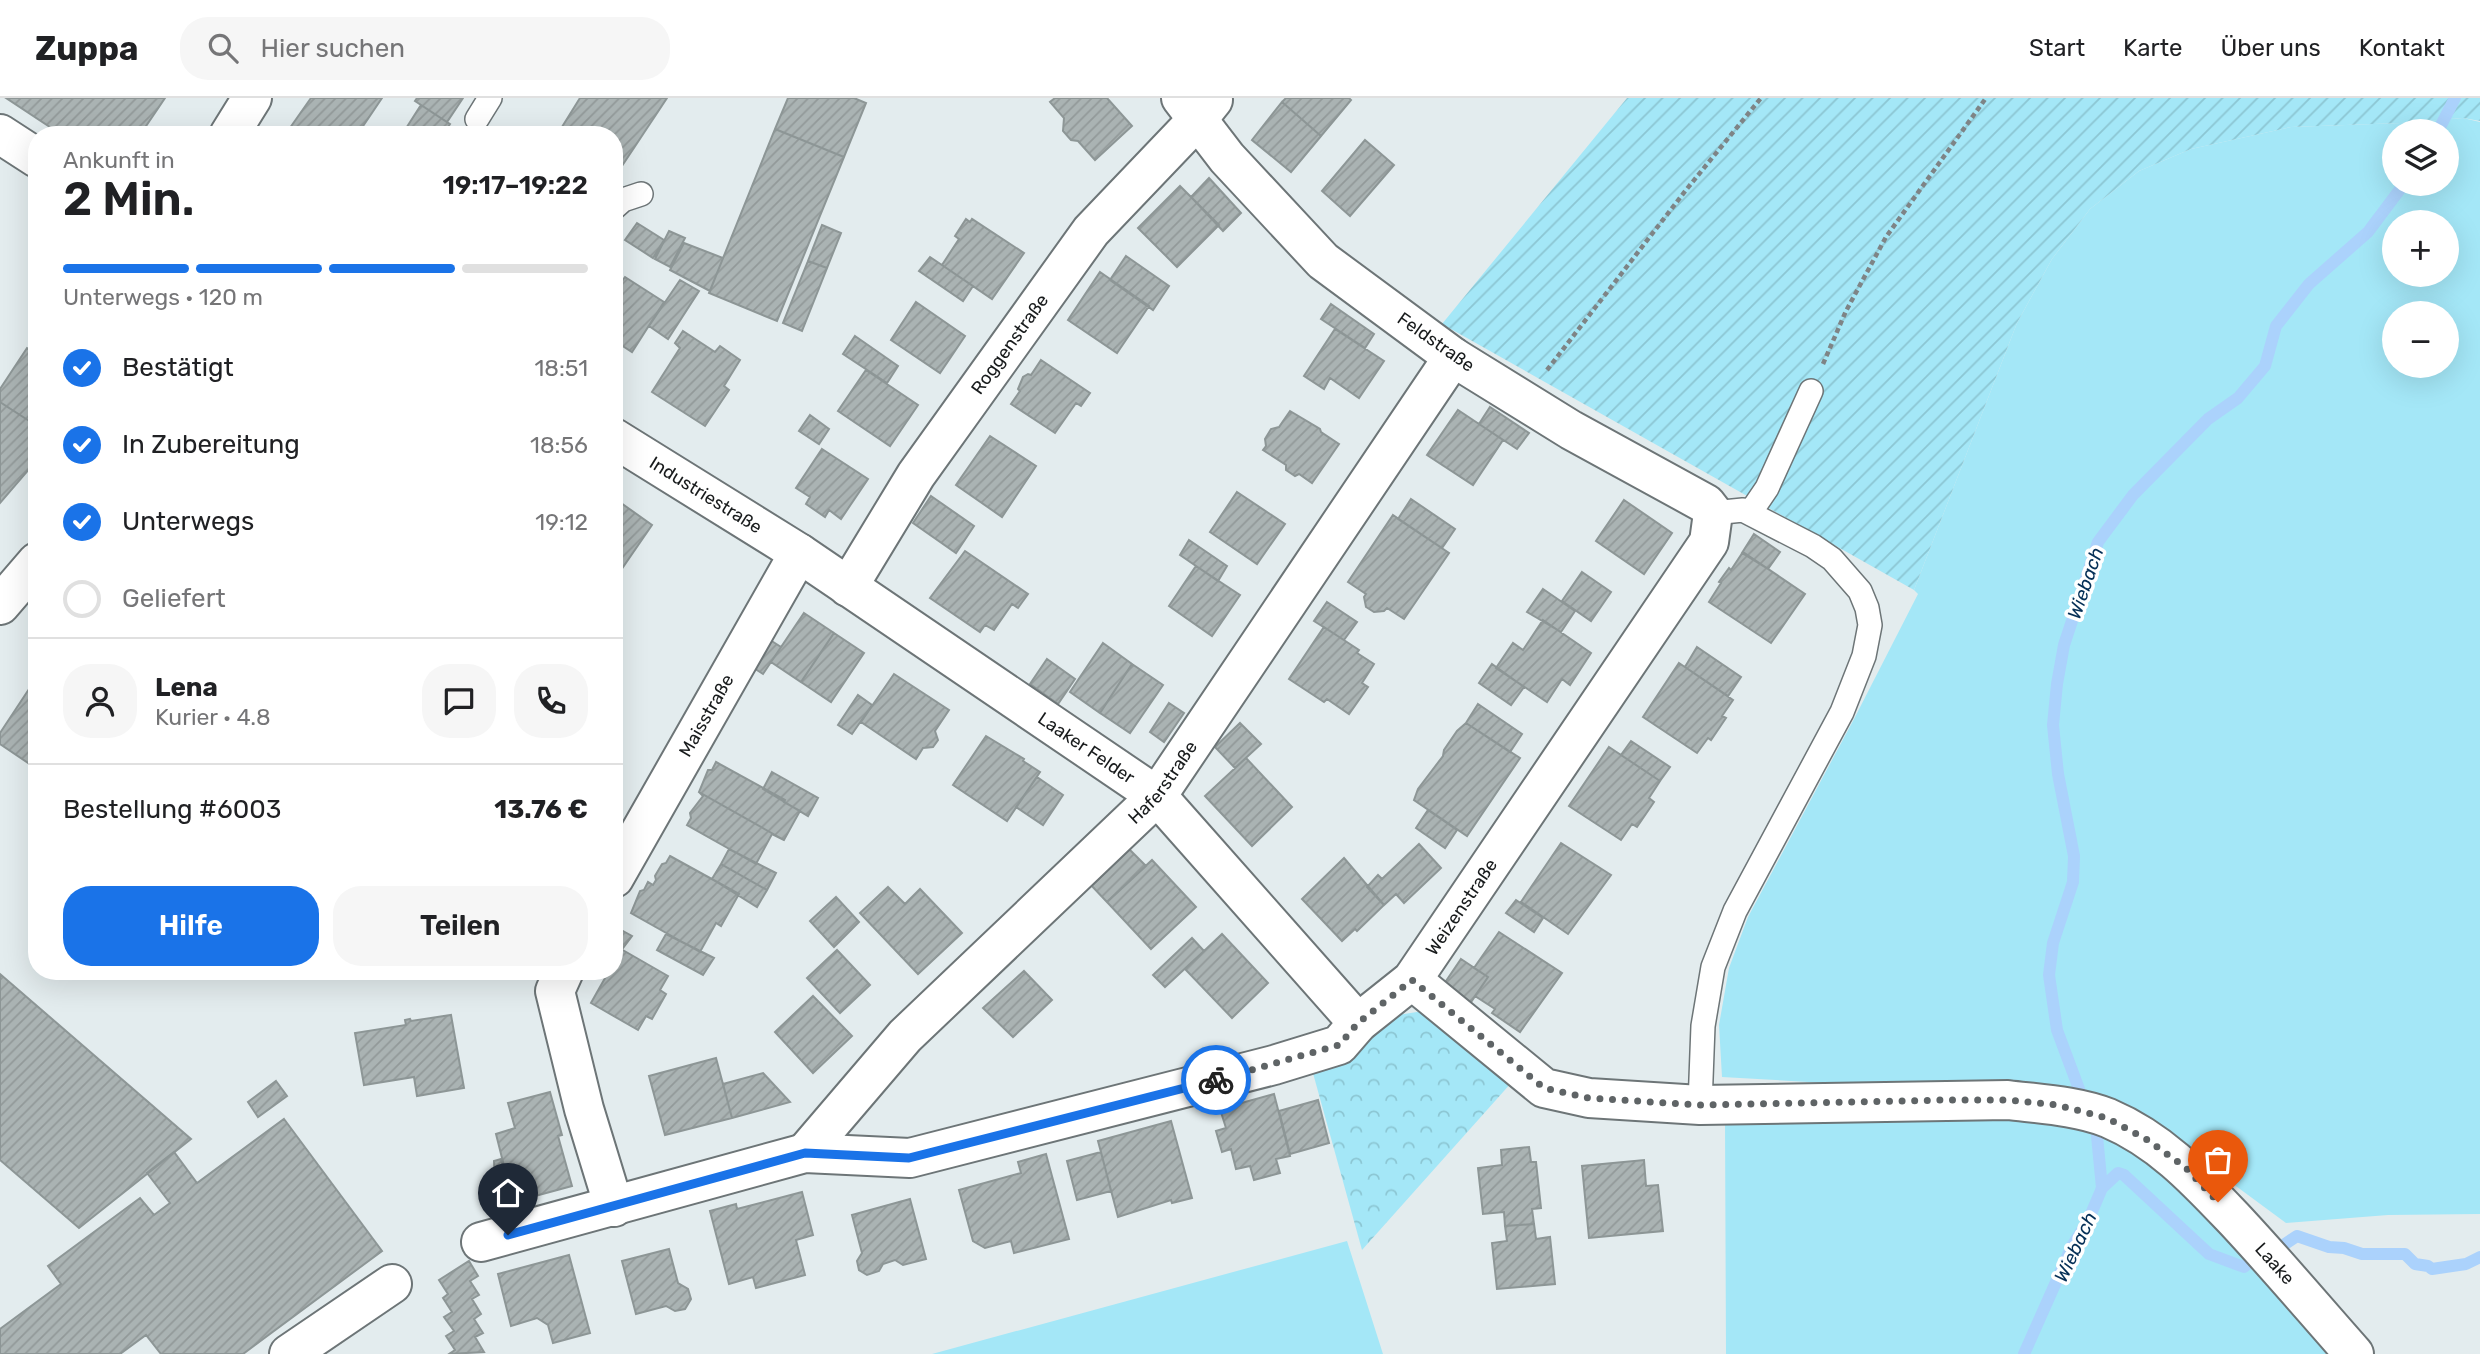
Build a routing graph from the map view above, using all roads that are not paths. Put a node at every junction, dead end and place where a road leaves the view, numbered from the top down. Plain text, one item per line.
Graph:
1 (252, 98) edge
2 (490, 98) edge
3 (1197, 105) edge
4 (477, 120) dead end
5 (235, 126) edge
6 (0, 134) edge
7 (28, 152) edge
8 (641, 194) dead end
9 (623, 201) edge
10 (1453, 357) junction
11 (1811, 391) road end
12 (623, 444) edge
13 (1724, 523) junction
14 (799, 553) junction
15 (28, 572) edge
16 (848, 587) junction
17 (0, 605) edge
18 (1157, 796) junction
19 (623, 862) edge
20 (560, 980) edge
21 (1412, 980) junction
22 (1358, 1023) junction
23 (1700, 1105) junction
24 (805, 1153) junction
25 (614, 1207) junction
26 (481, 1242) dead end
27 (392, 1284) dead end
28 (289, 1354) edge
29 (2354, 1354) edge

1 - 5 street
2 - 4 lane
3 - 10 street, Feldstraße
3 - 16 street, Roggenstraße
6 - 7 street
8 - 9 lane
10 - 13 street, Feldstraße
10 - 18 street, Haferstraße
11 - 13 lane
12 - 14 street, Industriestraße
13 - 21 street, Weizenstraße
13 - 23 lane
14 - 16 street, Laaker Felder
14 - 19 street, Maisstraße
15 - 17 street
16 - 18 street, Laaker Felder
18 - 22 street, Laaker Felder
18 - 24 street, Haferstraße
20 - 25 street
21 - 22 street, Weizenstraße
21 - 23 street, Laake
22 - 24 street, Weizenstraße
23 - 29 street, Laake
24 - 25 street, Weizenstraße
25 - 26 street, Weizenstraße
27 - 28 street

